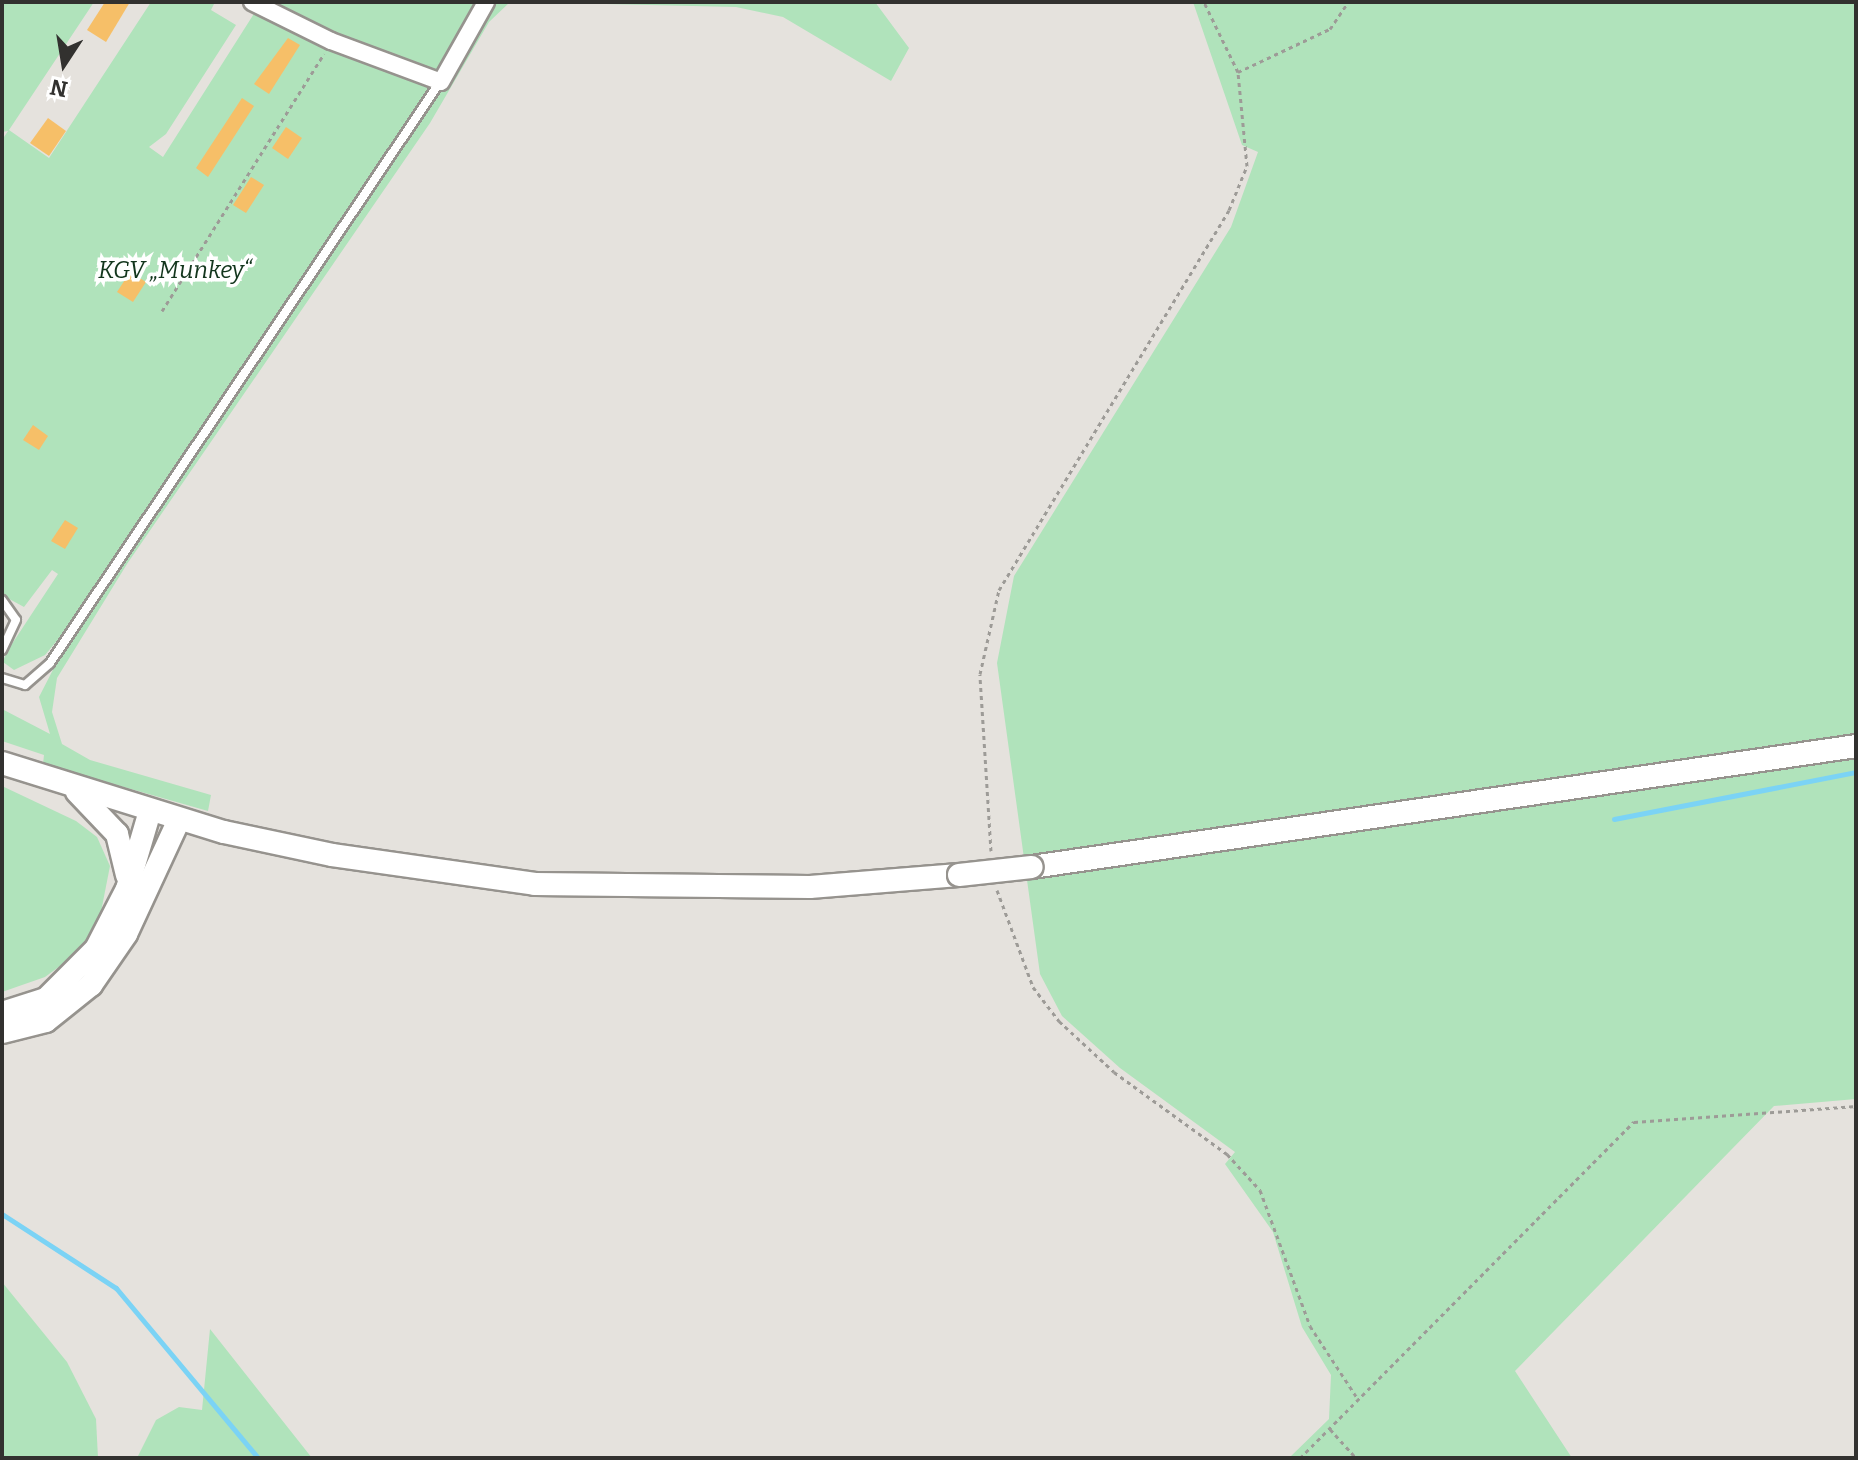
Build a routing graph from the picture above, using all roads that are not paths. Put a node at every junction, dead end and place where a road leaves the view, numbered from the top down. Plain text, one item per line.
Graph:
1 (252, 2) edge
2 (486, 2) edge
3 (441, 82) junction
4 (2, 600) edge
5 (2, 650) edge
6 (2, 678) edge
7 (1856, 746) edge
8 (2, 763) edge
9 (73, 788) junction
10 (150, 811) junction
11 (179, 820) junction
12 (127, 889) junction
13 (2, 1013) edge
14 (2, 1032) edge

1 - 3 street
2 - 3 street
3 - 6 lane
4 - 5 lane
7 - 11 main road, bridge
8 - 9 main road
9 - 10 main road
9 - 12 main road
10 - 11 main road
10 - 12 main road
11 - 14 main road
12 - 13 main road

